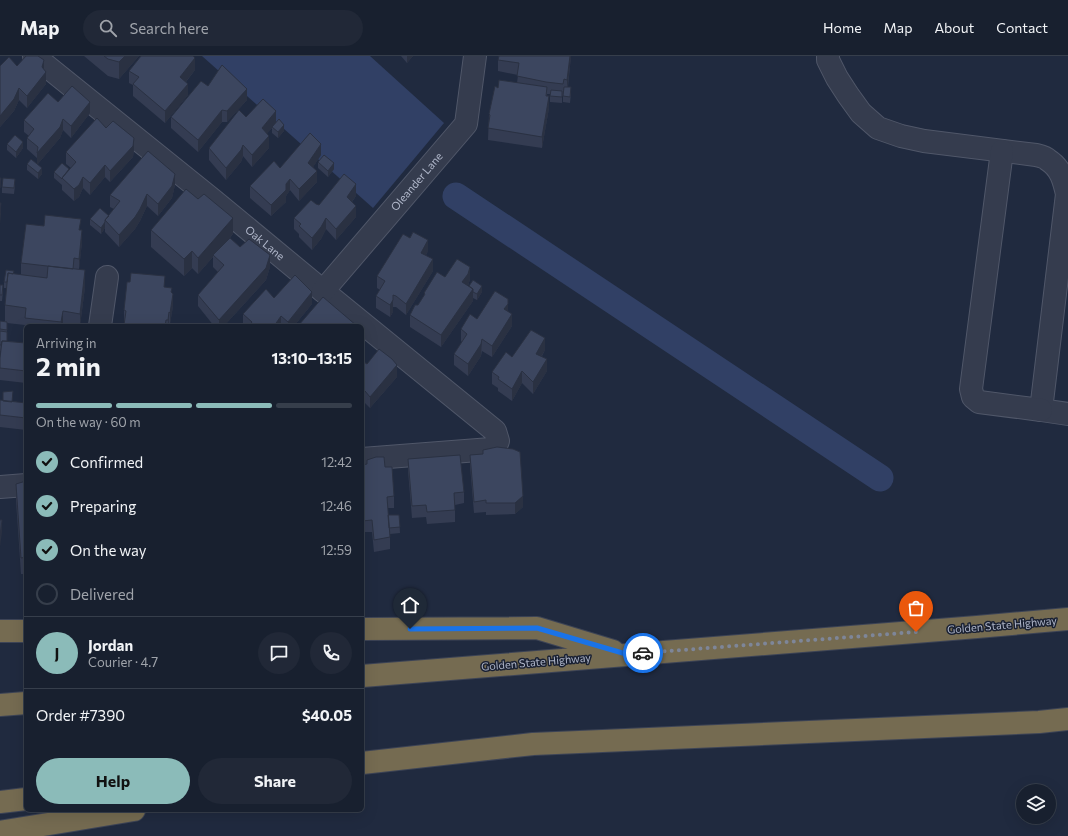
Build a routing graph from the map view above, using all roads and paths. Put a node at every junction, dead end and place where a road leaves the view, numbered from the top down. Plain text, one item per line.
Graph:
1 (34, 56) edge
2 (475, 56) edge
3 (828, 56) edge
4 (1002, 151) junction
5 (107, 276) dead end
6 (323, 291) junction
7 (100, 324) edge
8 (361, 324) edge
9 (364, 327) edge
10 (1041, 410) junction
11 (1068, 414) edge
12 (364, 459) edge
13 (24, 484) edge
14 (0, 487) edge
15 (1068, 619) edge
16 (364, 629) edge
17 (24, 630) edge
18 (0, 631) edge
19 (626, 654) junction
20 (364, 676) edge
21 (24, 703) edge
22 (0, 705) edge
23 (1068, 719) edge
24 (533, 744) junction
25 (364, 763) edge
26 (364, 772) edge
27 (24, 799) edge
28 (0, 802) edge
29 (122, 812) edge
30 (0, 832) edge

1 - 6 lane, Oak Lane
2 - 6 lane, Oleander Lane
3 - 4 lane
4 - 10 lane
4 - 10 lane
5 - 7 lane
6 - 8 lane, Oak Lane
9 - 12 lane, Oak Lane
10 - 11 lane
13 - 14 lane
15 - 19 highway, Golden State Highway
16 - 19 highway
17 - 18 highway
19 - 20 highway, Golden State Highway
21 - 22 highway
23 - 24 highway
24 - 25 highway
24 - 26 highway
27 - 28 highway
29 - 30 highway

